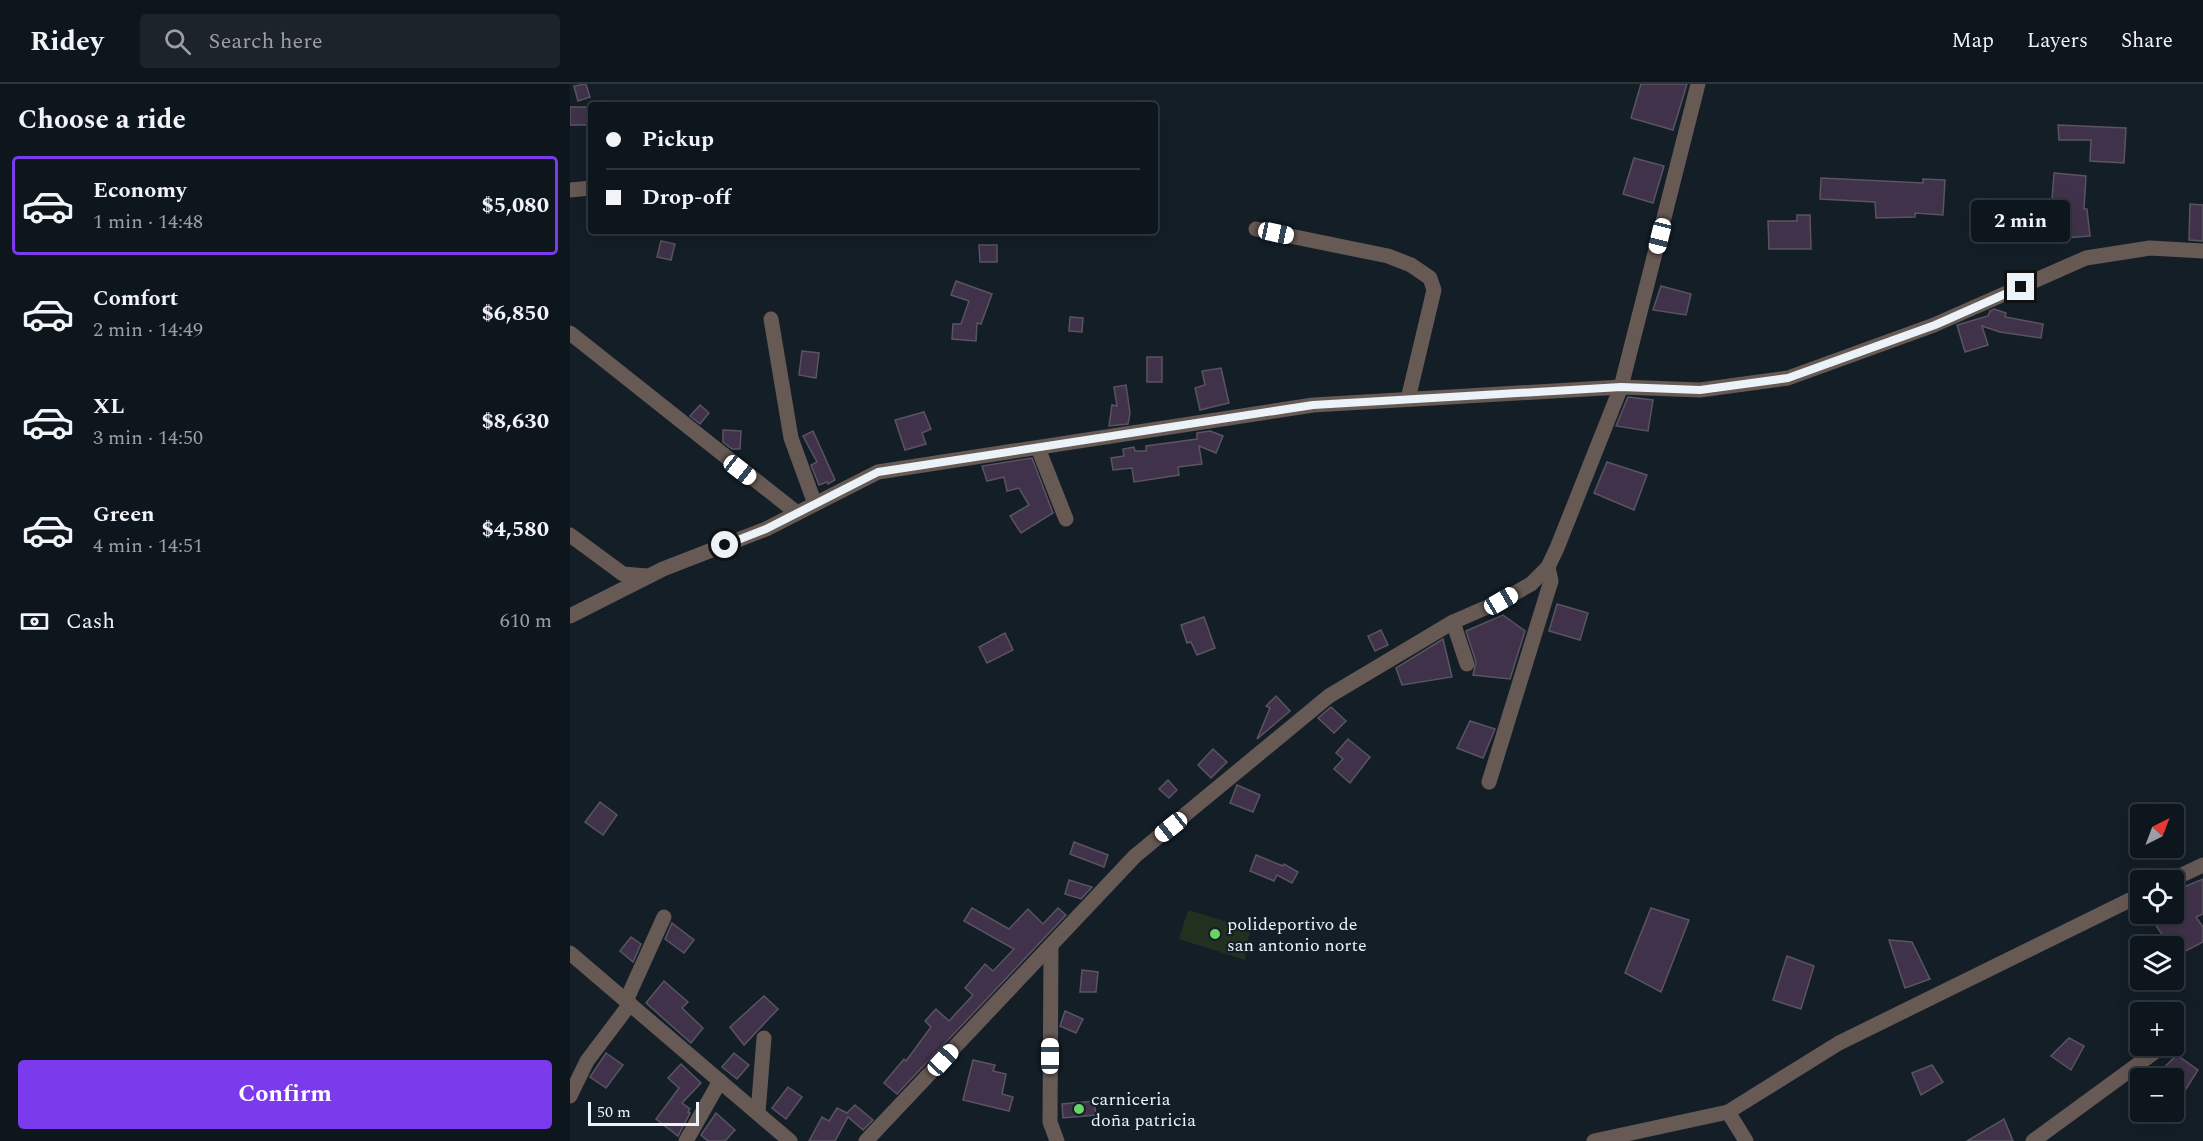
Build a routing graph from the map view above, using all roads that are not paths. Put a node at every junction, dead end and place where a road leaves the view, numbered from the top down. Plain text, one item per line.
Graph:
1 (1698, 84) edge
2 (588, 188) edge
3 (570, 190) edge
4 (1256, 228) dead end
5 (2203, 251) edge
6 (771, 319) dead end
7 (570, 333) edge
8 (1621, 387) junction
9 (1408, 399) junction
10 (1038, 448) junction
11 (815, 504) junction
12 (797, 513) junction
13 (1066, 519) dead end
14 (570, 535) edge
15 (1548, 567) junction
16 (650, 576) junction
17 (570, 616) edge
18 (1453, 622) junction
19 (1467, 664) dead end
20 (1490, 782) dead end
21 (2203, 865) edge
22 (2184, 874) edge
23 (2130, 900) edge
24 (664, 917) dead end
25 (1051, 946) junction
26 (570, 953) edge
27 (628, 1002) junction
28 (764, 1038) dead end
29 (2149, 1056) edge
30 (720, 1081) junction
31 (570, 1096) edge
32 (1728, 1112) junction
33 (758, 1113) junction
34 (686, 1141) edge
35 (790, 1141) edge
36 (866, 1141) edge
37 (1057, 1141) edge
38 (1594, 1141) edge
39 (1746, 1141) edge
40 (2033, 1141) edge

1 - 8 street
2 - 3 street
4 - 9 street
5 - 8 street
6 - 11 street
7 - 12 street
8 - 9 street
8 - 15 street
9 - 10 street
10 - 11 street
10 - 13 street
11 - 12 street
12 - 16 street
14 - 16 street
15 - 18 street
15 - 20 street
16 - 17 street
18 - 19 street
18 - 25 street
21 - 22 street
23 - 32 street
24 - 27 street
25 - 36 street
25 - 37 street
26 - 27 street
27 - 30 street
27 - 31 street
28 - 33 street
29 - 40 street
30 - 33 street
30 - 34 street
32 - 38 street
32 - 39 street
33 - 35 street

